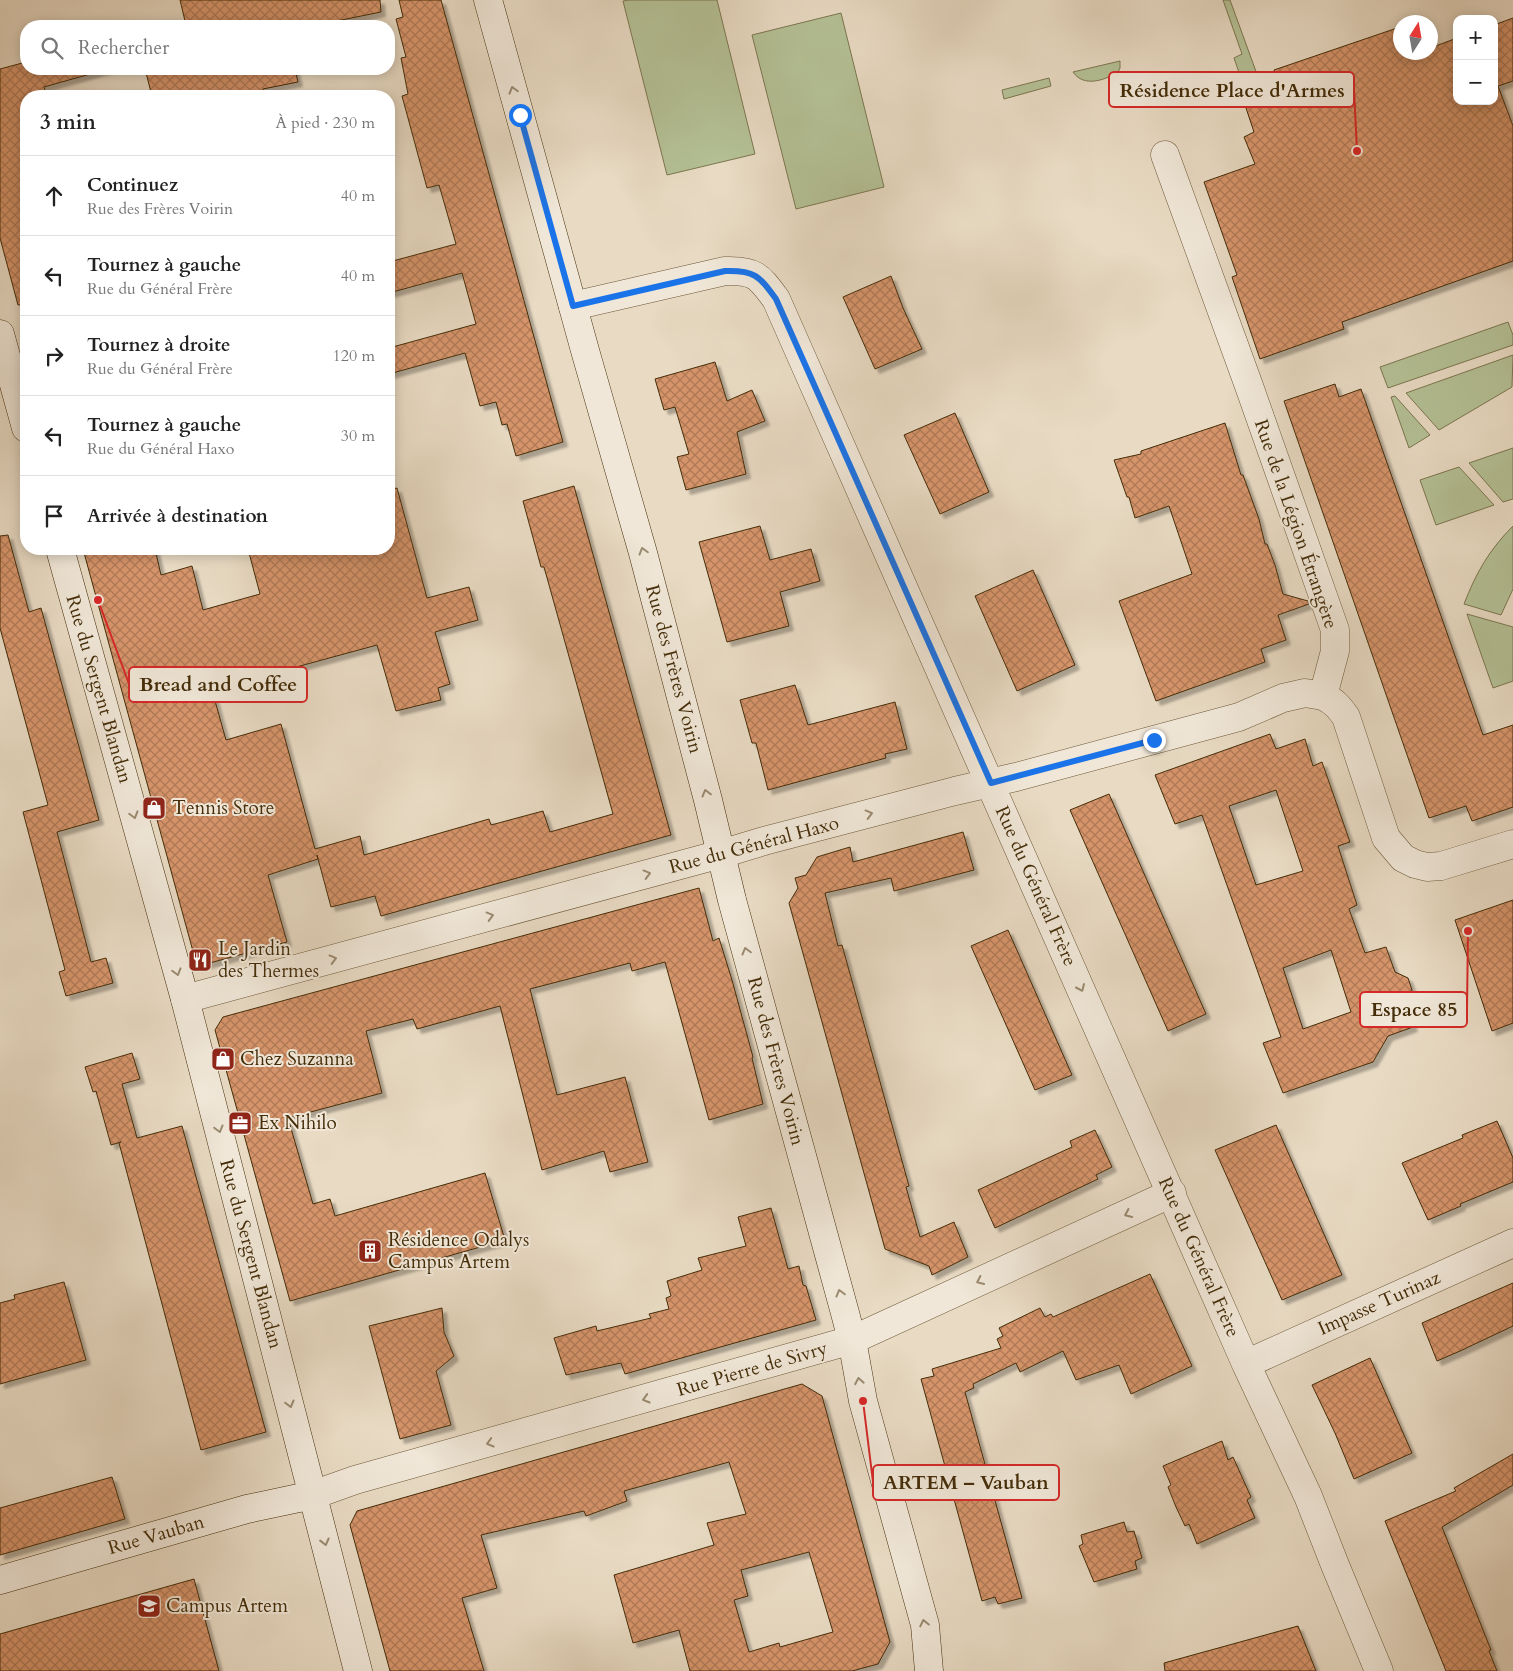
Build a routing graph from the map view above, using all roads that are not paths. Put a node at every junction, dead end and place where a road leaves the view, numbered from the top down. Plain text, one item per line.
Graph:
1 (488, 0) edge
2 (1165, 156) dead end
3 (573, 306) junction
4 (0, 334) edge
5 (20, 406) edge
6 (62, 555) edge
7 (1323, 696) junction
8 (991, 783) junction
9 (1513, 844) edge
10 (720, 854) junction
11 (185, 999) junction
12 (1172, 1193) junction
13 (1513, 1243) edge
14 (852, 1340) junction
15 (1246, 1364) junction
16 (313, 1494) junction
17 (0, 1580) edge
18 (358, 1671) edge
19 (929, 1671) edge
20 (1379, 1671) edge

3 -> 1 street, Rue des Frères Voirin
2 - 7 street, Rue de la Légion Étrangère
3 - 8 street, Rue du Général Frère
10 -> 3 street, Rue des Frères Voirin
4 - 5 street
6 -> 11 street, Rue du Sergent Blandan
7 - 8 street, Rue du Général Haxo
7 - 9 street
10 -> 8 street, Rue du Général Haxo
8 -> 12 street, Rue du Général Frère
11 -> 10 street, Rue du Général Haxo
14 -> 10 street, Rue des Frères Voirin
11 -> 16 street, Rue du Sergent Blandan
12 -> 14 street, Rue Pierre de Sivry
12 - 15 street, Rue du Général Frère
13 - 15 street, Impasse Turinaz
14 -> 16 street, Rue Pierre de Sivry
19 -> 14 street, Rue des Frères Voirin
15 - 20 street, Rue du Général Frère
16 - 17 street, Rue Vauban
16 -> 18 street, Rue du Sergent Blandan

